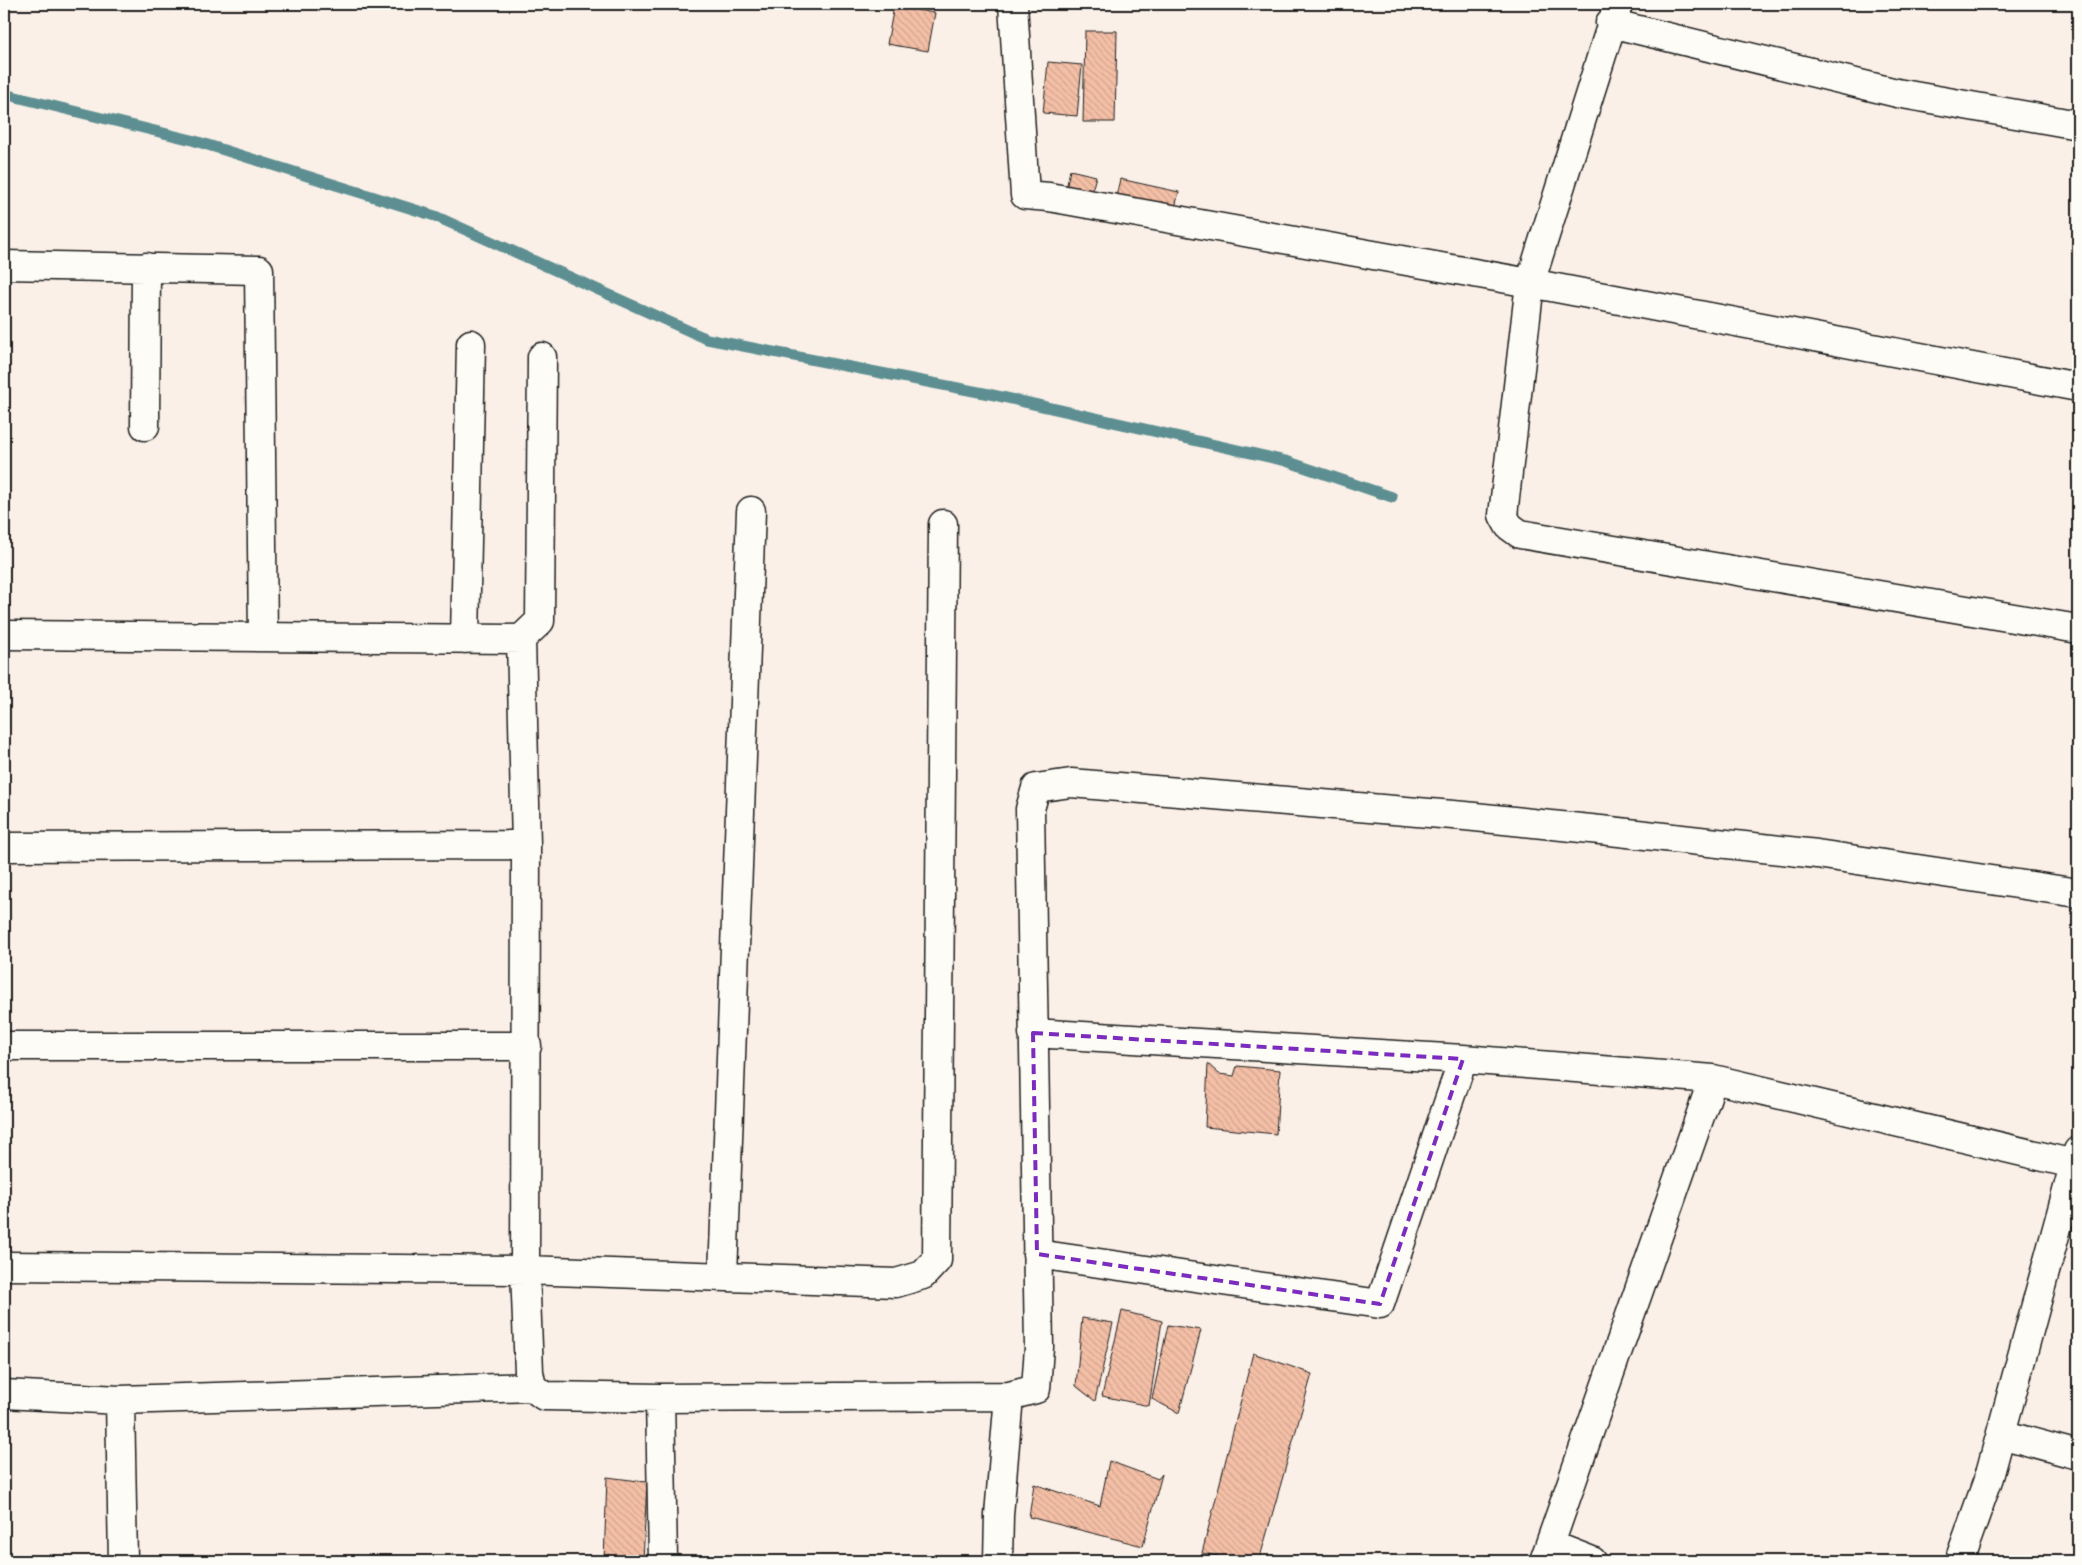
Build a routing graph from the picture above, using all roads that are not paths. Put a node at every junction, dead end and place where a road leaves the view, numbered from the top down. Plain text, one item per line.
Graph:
1 (1013, 4) edge
2 (1614, 14) edge
3 (2078, 124) edge
4 (4, 264) edge
5 (146, 267) junction
6 (1530, 282) junction
7 (471, 344) dead end
8 (542, 357) dead end
9 (2078, 387) edge
10 (145, 426) dead end
11 (751, 511) dead end
12 (943, 524) dead end
13 (2078, 629) edge
14 (4, 635) edge
15 (263, 637) junction
16 (465, 639) junction
17 (521, 639) junction
18 (526, 845) junction
19 (4, 847) edge
20 (2078, 893) edge
21 (1033, 1033) junction
22 (4, 1046) edge
23 (527, 1046) junction
24 (1464, 1060) junction
25 (1713, 1079) junction
26 (2077, 1160) edge
27 (1037, 1254) junction
28 (4, 1266) edge
29 (525, 1270) junction
30 (723, 1276) junction
31 (532, 1387) junction
32 (4, 1394) edge
33 (1009, 1396) junction
34 (660, 1398) junction
35 (120, 1400) junction
36 (2001, 1434) junction
37 (2078, 1455) edge
38 (1547, 1553) edge
39 (123, 1561) edge
40 (663, 1561) edge
41 (998, 1561) edge
42 (1592, 1561) edge
43 (1958, 1561) edge

1 - 6 street
2 - 3 street
2 - 6 street
4 - 5 street
5 - 10 street
5 - 15 street
6 - 9 street
6 - 13 street
7 - 16 street
8 - 17 street
11 - 30 street
12 - 30 street
14 - 15 street
15 - 16 street
16 - 17 street
17 - 18 street
18 - 19 street
18 - 23 street
20 - 21 street
21 - 24 street
21 - 27 street
22 - 23 street
23 - 29 street
24 - 25 street
24 - 27 street
25 - 26 street
25 - 38 street
26 - 36 street
27 - 33 street
28 - 29 street
29 - 30 street
29 - 31 street
31 - 34 street
31 - 35 street
32 - 35 street
33 - 34 street
33 - 41 street
34 - 40 street
35 - 39 street
36 - 37 street
36 - 43 street
38 - 42 street

